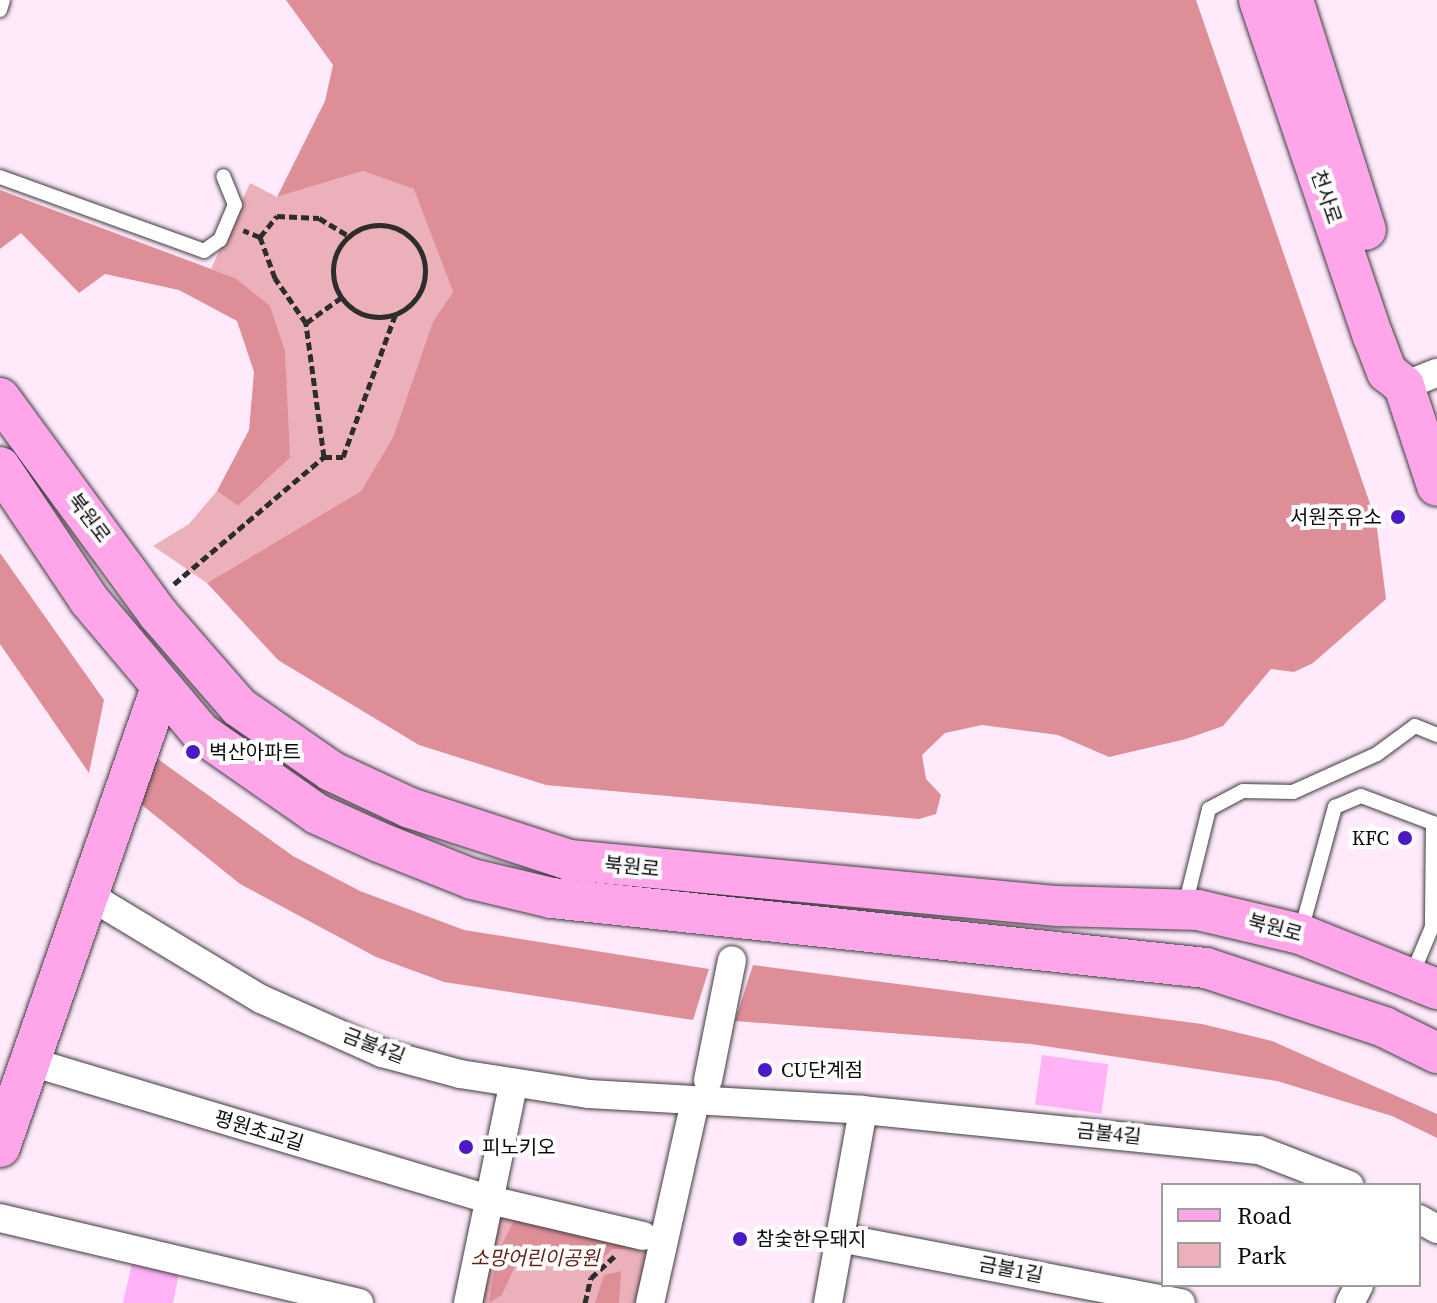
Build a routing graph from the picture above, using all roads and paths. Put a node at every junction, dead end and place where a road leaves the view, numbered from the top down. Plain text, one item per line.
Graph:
1 (3, 0) edge
2 (1259, 0) edge
3 (1293, 0) edge
4 (0, 10) edge
5 (223, 176) dead end
6 (0, 177) edge
7 (227, 223) junction
8 (351, 235) junction
9 (260, 237) junction
10 (342, 297) junction
11 (396, 313) junction
12 (306, 323) junction
13 (1420, 379) edge
14 (0, 398) edge
15 (324, 457) junction
16 (0, 467) edge
17 (1437, 486) edge
18 (174, 585) dead end
19 (160, 690) junction
20 (1437, 735) edge
21 (85, 893) junction
22 (1185, 908) junction
23 (1300, 934) junction
24 (732, 960) dead end
25 (1424, 983) edge
26 (1437, 1053) edge
27 (28, 1061) junction
28 (513, 1086) junction
29 (705, 1095) junction
30 (863, 1110) junction
31 (0, 1147) edge
32 (1344, 1183) edge
33 (490, 1200) junction
34 (0, 1218) edge
35 (840, 1238) junction
36 (636, 1247) joint
37 (359, 1303) edge
38 (468, 1303) edge
39 (585, 1303) edge
40 (650, 1303) edge
41 (668, 1303) edge
42 (828, 1303) edge
43 (1181, 1303) edge

1 - 4 lane
2 - 13 street, 천사로
3 - 13 street, 천사로
5 - 7 lane
6 - 7 lane
7 - 9 path
8 - 9 path
8 - 10 path
8 - 11 path
9 - 12 path
10 - 11 path
10 - 12 path
11 - 15 path
12 - 15 path
13 - 17 street, 천사로
14 - 22 street, 북원로
15 - 18 path
16 - 19 street, 북원로
19 - 21 street
19 - 26 street, 북원로
20 - 22 lane
21 - 27 street
21 - 28 street, 금불4길
22 - 23 street, 북원로
23 - 25 street, 북원로
23 - 25 lane
24 - 29 street
27 - 31 street
27 - 33 street, 평원초교길
28 - 29 street, 금불4길
28 - 33 street
29 - 30 street, 금불4길
29 - 40 street
29 - 41 street
30 - 32 street, 금불4길
30 - 35 street
33 - 36 street, 평원초교길
33 - 38 street
34 - 37 street
35 - 42 street
35 - 43 street, 금불1길
36 - 39 path

